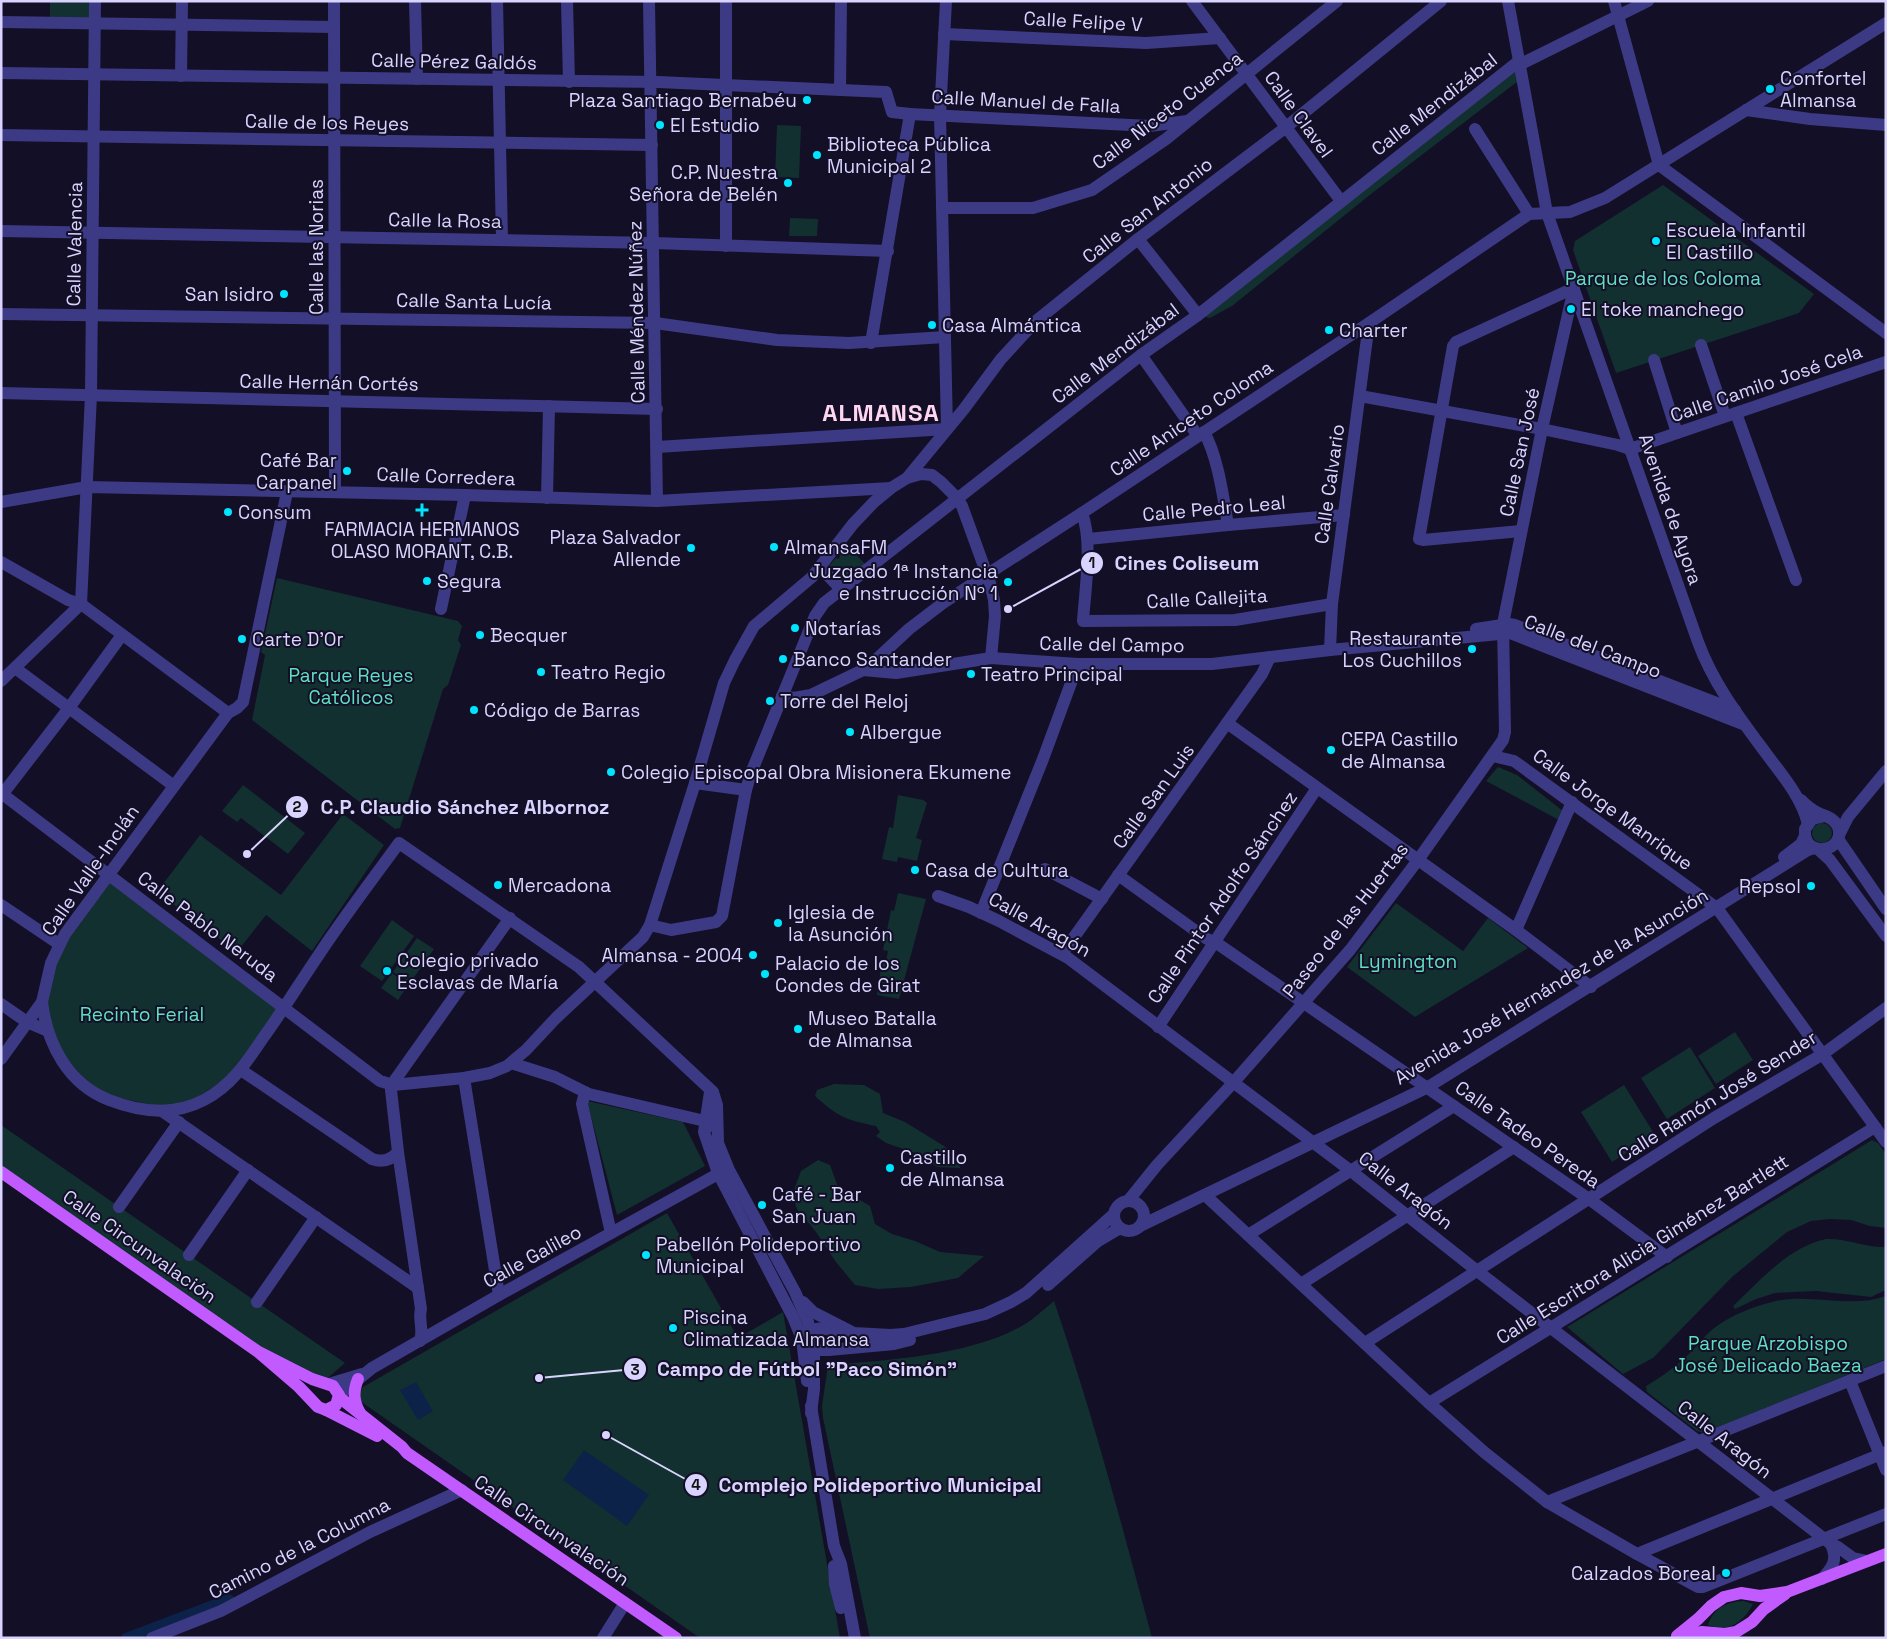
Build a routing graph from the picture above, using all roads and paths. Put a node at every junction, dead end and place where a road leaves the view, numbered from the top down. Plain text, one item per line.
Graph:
1 (95, 1) edge
2 (182, 1) edge
3 (334, 1) edge
4 (416, 1) edge
5 (498, 1) edge
6 (567, 1) edge
7 (649, 1) edge
8 (726, 1) edge
9 (841, 1) edge
10 (946, 1) edge
11 (1192, 1) edge
12 (1337, 1) edge
13 (1441, 1) edge
14 (1508, 1) edge
15 (1614, 1) edge
16 (1648, 1) edge
17 (1618, 16) junction
18 (1, 22) edge
19 (1886, 23) edge
20 (95, 24) junction
21 (182, 25) junction
22 (334, 27) junction
23 (944, 34) junction
24 (1220, 38) junction
25 (1519, 63) junction
26 (1, 73) edge
27 (1247, 74) junction
28 (94, 75) junction
29 (181, 76) junction
30 (334, 78) junction
31 (417, 79) junction
32 (499, 80) junction
33 (569, 82) junction
34 (650, 83) junction
35 (727, 86) junction
36 (840, 90) junction
37 (1746, 110) junction
38 (892, 112) joint
39 (910, 114) junction
40 (940, 115) junction
41 (1187, 121) junction
42 (1886, 125) edge
43 (1285, 128) junction
44 (1475, 129) dead end
45 (1, 135) edge
46 (94, 137) junction
47 (335, 141) junction
48 (500, 143) junction
49 (652, 145) junction
50 (1659, 165) junction
51 (1341, 201) junction
52 (942, 208) junction
53 (1547, 213) junction
54 (1529, 214) junction
55 (1, 231) edge
56 (93, 233) junction
57 (335, 237) junction
58 (1138, 239) junction
59 (502, 240) junction
60 (654, 243) junction
61 (726, 246) junction
62 (888, 251) junction
63 (1574, 288) junction
64 (1, 314) edge
65 (92, 315) junction
66 (1198, 315) junction
67 (335, 318) junction
68 (655, 323) junction
69 (1369, 323) junction
70 (1886, 333) edge
71 (945, 337) junction
72 (871, 343) junction
73 (1702, 345) dead end
74 (1141, 355) junction
75 (1654, 360) dead end
76 (1886, 362) edge
77 (1, 393) edge
78 (91, 394) junction
79 (1360, 396) junction
80 (336, 400) junction
81 (549, 406) junction
82 (657, 409) junction
83 (1441, 410) junction
84 (1731, 414) junction
85 (948, 429) junction
86 (1542, 429) junction
87 (1677, 433) junction
88 (1201, 434) junction
89 (657, 447) junction
90 (1630, 450) junction
91 (907, 478) junction
92 (87, 487) junction
93 (891, 488) junction
94 (287, 492) junction
95 (335, 492) junction
96 (465, 495) junction
97 (547, 498) junction
98 (957, 498) junction
99 (657, 501) junction
100 (1, 502) edge
101 (1082, 513) junction
102 (1344, 515) junction
103 (1228, 525) junction
104 (1522, 531) junction
105 (1088, 540) junction
106 (1, 562) edge
107 (821, 568) junction
108 (987, 576) junction
109 (1796, 580) dead end
110 (841, 589) junction
111 (81, 604) junction
112 (1332, 604) junction
113 (441, 609) dead end
114 (1503, 629) junction
115 (122, 635) junction
116 (1330, 650) junction
117 (1270, 657) junction
118 (992, 658) junction
119 (1078, 664) junction
120 (16, 668) junction
121 (863, 670) junction
122 (1712, 676) junction
123 (1, 681) edge
124 (1694, 695) junction
125 (782, 696) junction
126 (69, 708) junction
127 (1734, 710) junction
128 (228, 712) junction
129 (1228, 723) junction
130 (1745, 725) junction
131 (1504, 732) junction
132 (1493, 756) junction
133 (1514, 761) junction
134 (1886, 771) edge
135 (695, 783) junction
136 (174, 786) junction
137 (1316, 788) junction
138 (746, 790) junction
139 (2, 794) edge
140 (1799, 798) junction
141 (1572, 802) junction
142 (1856, 806) junction
143 (1828, 817) junction
144 (1806, 830) junction
145 (1838, 837) junction
146 (1817, 849) junction
147 (1418, 860) junction
148 (1045, 869) dead end
149 (108, 873) junction
150 (1118, 875) junction
151 (938, 896) dead end
152 (1102, 899) junction
153 (1, 905) edge
154 (1714, 906) junction
155 (1886, 909) edge
156 (981, 913) junction
157 (510, 918) junction
158 (650, 925) junction
159 (1516, 930) junction
160 (1886, 936) edge
161 (1215, 942) junction
162 (59, 944) junction
163 (1062, 954) junction
164 (595, 981) junction
165 (1588, 984) junction
166 (42, 1002) junction
167 (1305, 1002) junction
168 (1, 1004) edge
169 (284, 1008) junction
170 (1886, 1008) edge
171 (27, 1022) junction
172 (1158, 1027) junction
173 (48, 1031) junction
174 (1823, 1054) junction
175 (1, 1059) edge
176 (511, 1063) junction
177 (241, 1070) junction
178 (464, 1078) junction
179 (1233, 1083) junction
180 (393, 1085) junction
181 (1424, 1085) junction
182 (710, 1089) junction
183 (585, 1092) junction
184 (1454, 1106) junction
185 (162, 1111) junction
186 (179, 1122) junction
187 (705, 1122) junction
188 (1875, 1127) junction
189 (1309, 1139) junction
190 (1886, 1142) edge
191 (718, 1143) junction
192 (1514, 1148) junction
193 (398, 1152) junction
194 (248, 1170) junction
195 (723, 1171) junction
196 (1351, 1171) junction
197 (1, 1172) edge
198 (1205, 1195) junction
199 (1588, 1199) junction
200 (1128, 1200) junction
201 (119, 1207) dead end
202 (1114, 1214) junction
203 (1408, 1216) junction
204 (316, 1217) junction
205 (1142, 1221) junction
206 (1120, 1228) junction
207 (611, 1233) junction
208 (1248, 1235) junction
209 (189, 1255) dead end
210 (1667, 1256) junction
211 (1476, 1270) junction
212 (1301, 1284) junction
213 (418, 1288) junction
214 (795, 1292) junction
215 (500, 1295) junction
216 (257, 1302) dead end
217 (421, 1308) junction
218 (444, 1327) junction
219 (1549, 1327) junction
220 (854, 1333) junction
221 (810, 1339) junction
222 (420, 1341) junction
223 (1365, 1343) junction
224 (258, 1350) junction
225 (829, 1350) junction
226 (1886, 1366) edge
227 (361, 1376) junction
228 (1850, 1381) junction
229 (327, 1384) junction
230 (814, 1389) junction
231 (339, 1396) junction
232 (1429, 1403) junction
233 (321, 1408) junction
234 (812, 1413) junction
235 (361, 1415) junction
236 (1698, 1442) junction
237 (407, 1453) junction
238 (1882, 1453) edge
239 (1886, 1470) edge
240 (462, 1490) junction
241 (1772, 1498) junction
242 (1547, 1502) junction
243 (1886, 1514) edge
244 (1828, 1542) junction
245 (834, 1546) junction
246 (1637, 1554) junction
247 (1886, 1554) edge
248 (1867, 1562) junction
249 (1822, 1579) junction
250 (1787, 1592) junction
251 (1760, 1596) junction
252 (626, 1603) junction
253 (1764, 1609) junction
254 (1698, 1619) junction
255 (1702, 1632) junction
256 (1674, 1637) edge
257 (152, 1638) edge
258 (603, 1638) edge
259 (676, 1638) edge
260 (848, 1638) edge
261 (855, 1638) edge

1 - 20 street, Calle Valencia
2 - 21 street
3 - 22 street, Calle las Norias
4 - 31 street
5 - 32 street
6 - 33 street
7 - 34 street, Calle Méndez Núñez
8 - 35 street
9 - 36 street
10 - 23 street
11 - 24 street, Calle Clavel
12 - 27 street, Calle Niceto Cuenca
13 - 43 street, Calle San Antonio
14 - 25 street, Avenida de Ayora
15 - 17 street
16 - 17 street, Calle Mendizábal
17 - 25 street, Calle Mendizábal
17 - 50 street
18 - 20 street
19 - 37 street
20 - 21 street
20 - 28 street, Calle Valencia
21 - 22 street
21 - 29 street
22 - 30 street, Calle las Norias
23 - 24 street, Calle Felipe V
23 - 40 street
24 - 27 street, Calle Clavel
25 - 51 street, Calle Mendizábal
25 - 53 street, Avenida de Ayora
26 - 28 street, Calle Pérez Galdós
27 - 41 street, Calle Niceto Cuenca
27 - 43 street, Calle Clavel
28 - 29 street, Calle Pérez Galdós
28 - 46 street, Calle Valencia
29 - 30 street, Calle Pérez Galdós
30 - 31 street, Calle Pérez Galdós
30 - 47 street, Calle las Norias
31 - 32 street, Calle Pérez Galdós
32 - 33 street, Calle Pérez Galdós
32 - 48 street
33 - 34 street, Calle Pérez Galdós
34 - 35 street, Calle Pérez Galdós
34 - 49 street, Calle Méndez Núñez
35 - 36 street, Calle Pérez Galdós
35 - 61 street
36 - 38 street, Calle Pérez Galdós
37 - 42 street
37 - 50 street
38 - 39 street, Calle Manuel de Falla
39 - 40 street, Calle Manuel de Falla
39 - 62 street
40 - 41 street, Calle Manuel de Falla
40 - 52 street
41 - 52 street, Calle Niceto Cuenca
43 - 51 street, Calle Clavel
43 - 58 street, Calle San Antonio
44 - 54 street
45 - 46 street, Calle de los Reyes
46 - 47 street, Calle de los Reyes
46 - 56 street, Calle Valencia
47 - 48 street, Calle de los Reyes
47 - 57 street, Calle las Norias
48 - 49 street, Calle de los Reyes
48 - 59 street
49 - 60 street, Calle Méndez Núñez
50 - 53 street
50 - 70 street
51 - 66 street, Calle Mendizábal
52 - 71 street
53 - 54 street
53 - 63 street, Avenida de Ayora
54 - 69 street, Calle Aniceto Coloma
55 - 56 street, Calle la Rosa
56 - 57 street, Calle la Rosa
56 - 65 street, Calle Valencia
57 - 59 street, Calle la Rosa
57 - 67 street, Calle las Norias
58 - 66 street
58 - 85 street, Calle San Antonio
59 - 60 street, Calle la Rosa
60 - 61 street, Calle la Rosa
60 - 68 street, Calle Méndez Núñez
61 - 62 street, Calle la Rosa
62 - 72 street
63 - 83 street
63 - 86 street, Calle San José
63 - 90 street, Avenida de Ayora
64 - 65 street, Calle Santa Lucía
65 - 67 street, Calle Santa Lucía
65 - 78 street, Calle Valencia
66 - 74 street, Calle Mendizábal
67 - 68 street, Calle Santa Lucía
67 - 80 street, Calle las Norias
68 - 72 street, Calle Santa Lucía
68 - 82 street, Calle Méndez Núñez
69 - 79 street, Calle Calvario
69 - 88 street, Calle Aniceto Coloma
71 - 72 street, Calle Santa Lucía
71 - 85 street
73 - 84 street
74 - 88 street
74 - 98 street, Calle Mendizábal
75 - 87 street
76 - 84 street, Calle Camilo José Cela
77 - 78 street, Calle Hernán Cortés
78 - 80 street, Calle Hernán Cortés
78 - 92 street, Calle Valencia
79 - 83 street
79 - 102 street, Calle Calvario
80 - 81 street, Calle Hernán Cortés
80 - 95 street, Calle las Norias
81 - 82 street, Calle Hernán Cortés
81 - 97 street
82 - 89 street, Calle Méndez Núñez
83 - 86 street
83 - 104 street
84 - 87 street, Calle Camilo José Cela
84 - 109 street
85 - 89 street
85 - 91 street, Calle San Antonio
86 - 90 street
86 - 104 street, Calle San José
87 - 90 street, Calle Camilo José Cela
88 - 101 street, Calle Aniceto Coloma
88 - 103 street
89 - 99 street, Calle Méndez Núñez
90 - 122 street, Avenida de Ayora
91 - 93 street
91 - 98 street
92 - 94 street, Calle Corredera
92 - 100 street, Calle Corredera
92 - 111 street, Calle Valencia
93 - 99 street, Calle Corredera
93 - 107 street
94 - 95 street, Calle Corredera
94 - 128 street, Calle Valle-Inclán
95 - 96 street, Calle Corredera
96 - 97 street, Calle Corredera
96 - 113 street
97 - 99 street, Calle Corredera
98 - 108 street
98 - 110 street, Calle Mendizábal
101 - 105 street
101 - 108 street, Calle Aniceto Coloma
102 - 103 street, Calle Pedro Leal
102 - 112 street, Calle Calvario
103 - 105 street, Calle Pedro Leal
104 - 114 street, Calle San José
105 - 112 street, Calle Callejita
106 - 111 street
107 - 110 street
107 - 135 street
108 - 118 street
108 - 121 street, Calle Aniceto Coloma
110 - 125 street, Calle Mendizábal
111 - 115 street
111 - 120 street
112 - 116 street, Calle Calvario
114 - 116 street, Calle del Campo
114 - 124 street, Calle del Campo
114 - 130 street, Calle del Campo
114 - 131 street, Paseo de las Huertas
115 - 126 street
115 - 128 street
116 - 117 street, Calle del Campo
117 - 119 street, Calle del Campo
117 - 129 street, Calle San Luis
118 - 119 street, Calle del Campo
118 - 121 street, Calle del Campo
119 - 156 street
120 - 123 street
120 - 126 street
121 - 125 street, Calle Aniceto Coloma
122 - 124 street
122 - 127 street, Avenida de Ayora
124 - 127 street, Calle del Campo
125 - 138 street, Calle Mendizábal
126 - 136 street
126 - 139 street
127 - 130 street, Avenida de Ayora
128 - 136 street, Calle Valle-Inclán
129 - 137 street
129 - 150 street, Calle San Luis
130 - 140 street, Avenida de Ayora
131 - 132 street, Paseo de las Huertas
131 - 133 street
132 - 133 street, Calle Jorge Manrique
132 - 147 street, Paseo de las Huertas
133 - 141 street, Calle Jorge Manrique
134 - 142 street
135 - 138 street
135 - 158 street
136 - 149 street, Calle Valle-Inclán
137 - 147 street
137 - 161 street, Calle Pintor Adolfo Sánchez
138 - 158 street, Calle Mendizábal
139 - 149 street, Calle Pablo Neruda
140 - 143 street, Avenida de Ayora
140 - 144 street, Avenida de Ayora
141 - 154 street, Calle Jorge Manrique
141 - 159 street
142 - 143 street
142 - 145 street
143 - 144 street
143 - 145 street
144 - 146 street
144 - 154 street, Avenida José Hernández de la Asunción
145 - 146 street
145 - 155 street
146 - 154 street, Avenida José Hernández de la Asunción
146 - 160 street
147 - 159 street
147 - 167 street, Paseo de las Huertas
148 - 152 street
149 - 162 street, Calle Valle-Inclán
149 - 169 street, Calle Pablo Neruda
150 - 152 street, Calle San Luis
150 - 161 street, Calle Tadeo Pereda
151 - 156 street, Calle Aragón
152 - 163 street, Calle San Luis
153 - 162 street
154 - 165 street, Avenida José Hernández de la Asunción
154 - 174 street, Calle Jorge Manrique
156 - 163 street, Calle Aragón
157 - 164 street
157 - 169 street
157 - 180 street
158 - 164 street
159 - 165 street
161 - 167 street, Calle Tadeo Pereda
161 - 172 street, Calle Pintor Adolfo Sánchez
162 - 166 street, Calle Valle-Inclán
163 - 172 street, Calle Aragón
164 - 176 street
164 - 182 street
165 - 181 street, Avenida José Hernández de la Asunción
166 - 171 street, Calle Valle-Inclán
166 - 173 street
167 - 179 street, Paseo de las Huertas
167 - 181 street, Calle Tadeo Pereda
168 - 171 street
169 - 177 street
169 - 180 street, Calle Pablo Neruda
170 - 174 street, Calle Ramón José Sender
171 - 173 street
171 - 175 street, Calle Valle-Inclán
172 - 179 street, Calle Aragón
173 - 185 street
174 - 188 street, Calle Jorge Manrique
174 - 199 street, Calle Ramón José Sender
176 - 178 street
176 - 183 street
177 - 185 street
177 - 193 street
178 - 180 street
178 - 215 street
179 - 189 street, Calle Aragón
179 - 200 street, Paseo de las Huertas
180 - 193 street
181 - 184 street, Calle Tadeo Pereda
181 - 189 street, Avenida José Hernández de la Asunción
182 - 187 street
182 - 191 street
183 - 187 street
183 - 207 street
184 - 192 street, Calle Tadeo Pereda
184 - 196 street
185 - 186 street
186 - 194 street
186 - 201 street
187 - 191 street
187 - 195 street
188 - 190 street, Calle Jorge Manrique
188 - 210 street, Calle Escritora Alicia Giménez Bartlett
189 - 196 street, Calle Aragón
189 - 198 street, Avenida José Hernández de la Asunción
189 - 205 street, Avenida José Hernández de la Asunción
191 - 195 street
192 - 199 street, Calle Tadeo Pereda
192 - 203 street
193 - 213 street
194 - 204 street
194 - 209 street
195 - 207 street, Calle Galileo
195 - 214 street
195 - 221 street
196 - 203 street, Calle Aragón
196 - 208 street
197 - 224 main road, Calle Circunvalación
198 - 205 street, Avenida José Hernández de la Asunción
198 - 208 street
199 - 210 street, Calle Tadeo Pereda
199 - 211 street, Calle Ramón José Sender
200 - 202 street
200 - 205 street
202 - 206 street
202 - 220 street
203 - 211 street, Calle Aragón
203 - 212 street
204 - 213 street
204 - 216 street
205 - 206 street
206 - 225 street
207 - 215 street, Calle Galileo
208 - 212 street
210 - 219 street, Calle Escritora Alicia Giménez Bartlett
211 - 219 street, Calle Aragón
211 - 223 street, Calle Ramón José Sender
212 - 223 street
213 - 217 street
214 - 220 street
214 - 221 street
215 - 218 street, Calle Galileo
217 - 218 street
217 - 222 street
218 - 222 street, Calle Galileo
219 - 232 street, Calle Escritora Alicia Giménez Bartlett
219 - 236 street, Calle Aragón
220 - 221 street
221 - 225 street
221 - 230 street
221 - 234 street
222 - 227 street, Calle Galileo
223 - 232 street
224 - 229 main road
224 - 233 main road
225 - 230 street
226 - 228 street
227 - 229 street, Calle Galileo
227 - 231 street, Calle Galileo
227 - 235 main road
228 - 236 street
228 - 238 street
229 - 231 main road
229 - 233 main road
230 - 234 street
231 - 233 main road
231 - 235 main road, Calle Circunvalación
232 - 242 street
233 - 237 main road, Calle Circunvalación
234 - 245 street
235 - 237 main road, Calle Circunvalación
236 - 241 street, Calle Aragón
236 - 242 street
237 - 240 main road, Calle Circunvalación
238 - 239 street
238 - 241 street
240 - 252 main road, Calle Circunvalación
240 - 257 street, Camino de la Columna
241 - 244 street, Calle Aragón
241 - 246 street
242 - 246 street
243 - 244 street
244 - 246 street
244 - 248 street, Calle Aragón
244 - 249 street
245 - 260 street
245 - 261 street
247 - 248 main road
248 - 249 main road
249 - 250 main road
250 - 251 main road
250 - 253 main road
251 - 253 main road
251 - 254 main road
252 - 258 street
252 - 259 main road, Calle Circunvalación
253 - 255 main road
254 - 255 main road
254 - 256 main road
255 - 256 main road

